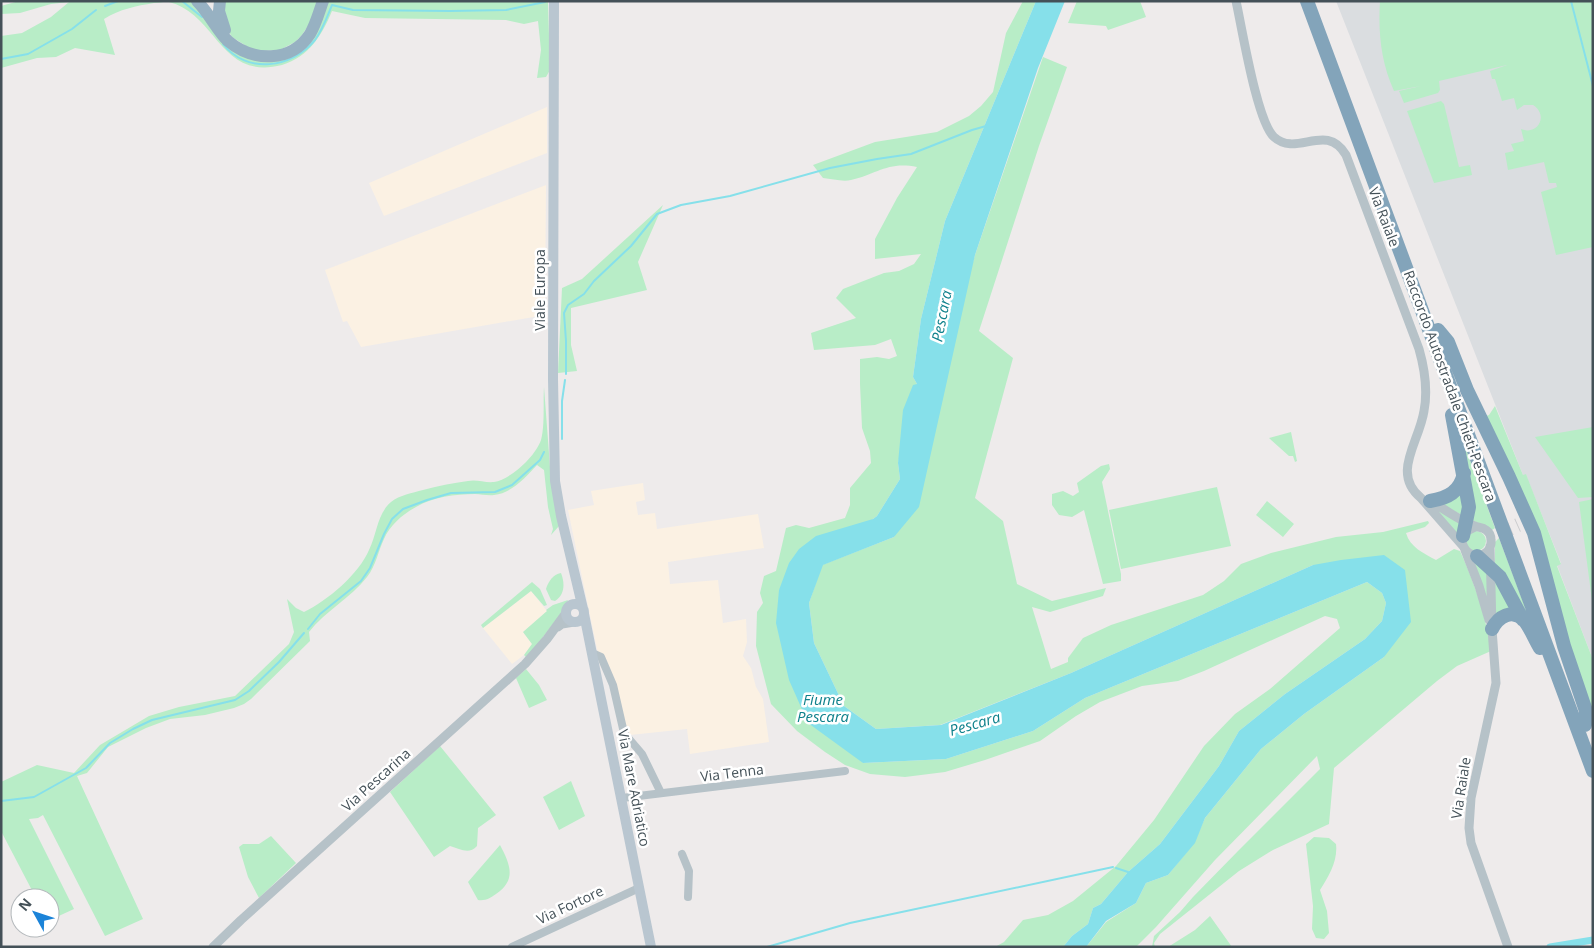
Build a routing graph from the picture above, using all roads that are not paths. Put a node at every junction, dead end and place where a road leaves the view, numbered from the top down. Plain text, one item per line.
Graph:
1 (197, 1) edge
2 (220, 1) edge
3 (323, 1) edge
4 (554, 1) edge
5 (1236, 1) edge
6 (1300, 1) edge
7 (1311, 5) edge
8 (236, 47) junction
9 (1438, 330) junction
10 (1452, 394) junction
11 (1464, 472) junction
12 (1426, 499) junction
13 (1471, 524) junction
14 (1493, 539) junction
15 (1467, 547) junction
16 (1492, 568) junction
17 (576, 577) junction
18 (567, 610) junction
19 (584, 611) junction
20 (1523, 620) junction
21 (575, 622) junction
22 (554, 630) junction
23 (1492, 630) junction
24 (589, 636) junction
25 (592, 653) junction
26 (1551, 661) junction
27 (1585, 725) junction
28 (1593, 745) edge
29 (845, 771) dead end
30 (1593, 771) edge
31 (661, 793) junction
32 (622, 798) junction
33 (682, 854) dead end
34 (639, 888) junction
35 (688, 897) dead end
36 (213, 947) edge
37 (512, 947) edge
38 (651, 947) edge
39 (1508, 947) edge

1 - 8 highway
2 - 8 highway
3 - 8 highway
4 - 17 main road, Viale Europa
5 - 12 street, Via Raiale
6 - 7 highway
7 - 9 highway, Raccordo Autostradale Chieti-Pescara
7 - 10 highway, Raccordo Autostradale Chieti-Pescara
9 - 27 highway, Raccordo Autostradale Chieti-Pescara
9 - 27 highway
10 - 11 highway
10 - 26 highway, Raccordo Autostradale Chieti-Pescara
11 - 12 highway
11 - 13 highway
12 - 13 street, Via Raiale
12 - 15 street, Via Raiale
13 - 14 street, Via Raiale
13 - 15 highway
14 - 15 street
14 - 16 street, Via Raiale
15 - 16 highway
15 - 23 street, Via Raiale
16 - 20 highway
16 - 23 street, Via Raiale
17 - 18 main road, Viale Europa
17 - 19 main road, Viale Europa
18 - 19 main road
18 - 21 main road
18 - 22 street, Via Pescarina
19 - 21 main road
19 - 24 main road, Via Mare Adriatico
20 - 23 highway
20 - 26 highway
21 - 22 street, Via Pescarina
21 - 24 main road
22 - 36 street, Via Pescarina
23 - 39 street, Via Raiale
24 - 25 main road, Via Mare Adriatico
25 - 31 street
25 - 32 main road, Via Mare Adriatico
26 - 30 highway, Raccordo Autostradale Chieti-Pescara
27 - 28 highway, Raccordo Autostradale Chieti-Pescara
29 - 31 street, Via Tenna
31 - 32 street, Via Tenna
32 - 34 main road, Via Mare Adriatico
33 - 35 street
34 - 37 street, Via Fortore
34 - 38 main road, Via Mare Adriatico

